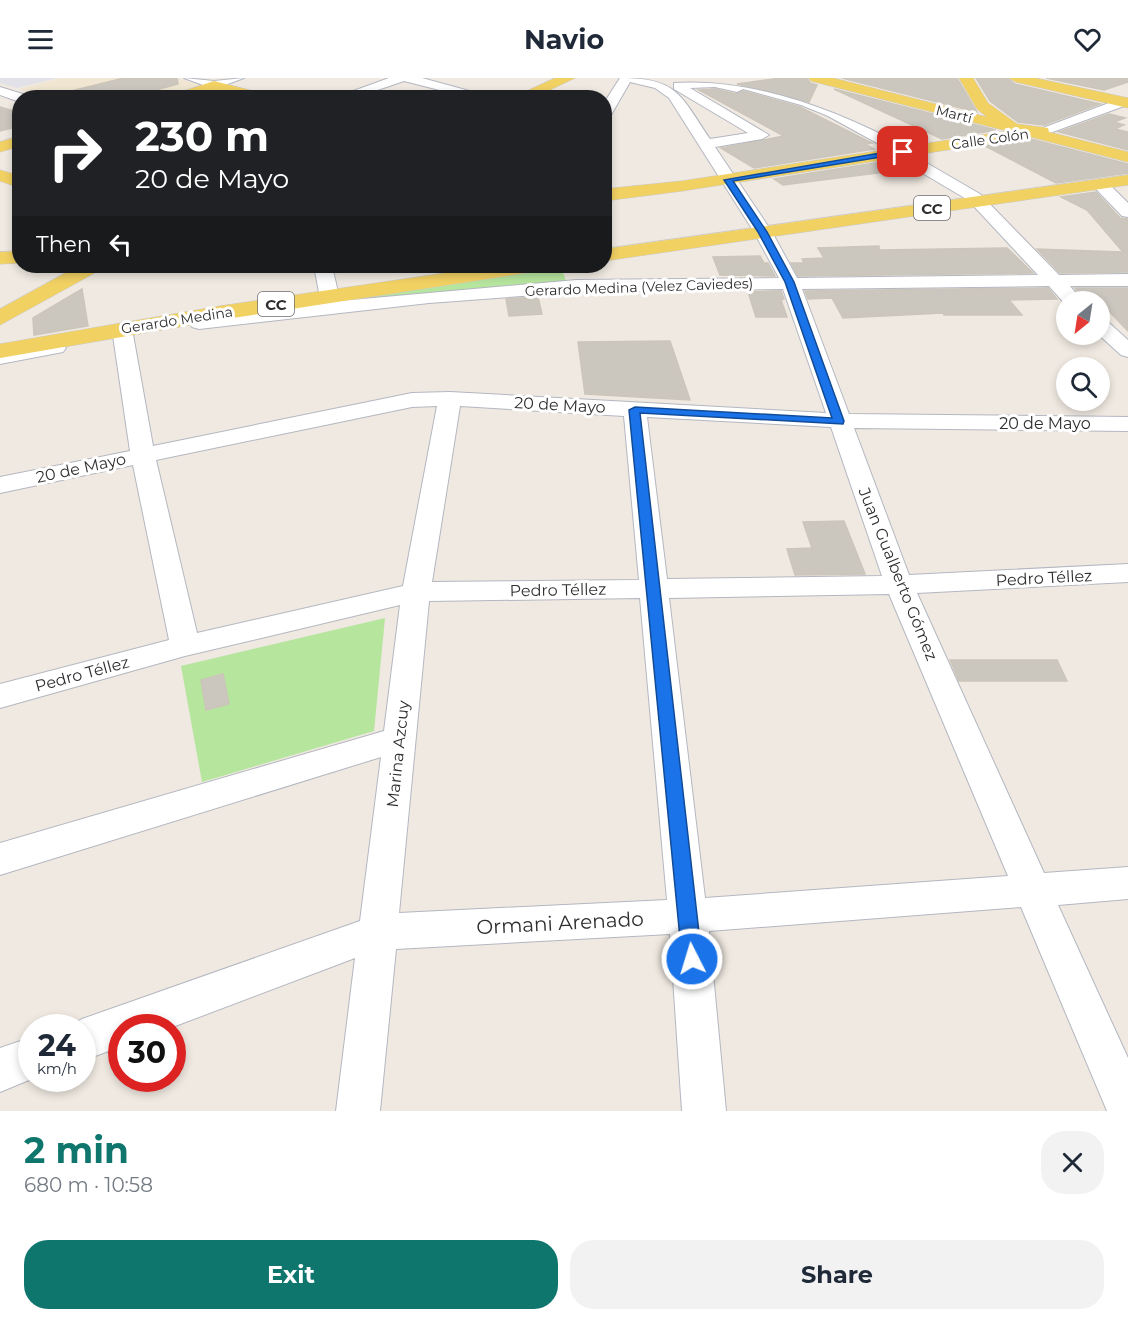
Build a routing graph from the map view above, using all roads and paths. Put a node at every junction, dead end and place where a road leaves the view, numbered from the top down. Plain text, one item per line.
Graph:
1 (190, 78) edge
2 (238, 78) edge
3 (404, 78) edge
4 (568, 78) edge
5 (627, 78) edge
6 (719, 78) edge
7 (758, 78) edge
8 (816, 78) edge
9 (838, 78) edge
10 (966, 78) edge
11 (1016, 78) edge
12 (654, 84) junction
13 (740, 84) junction
14 (214, 85) junction
15 (678, 86) junction
16 (197, 90) edge
17 (233, 90) edge
18 (366, 90) edge
19 (455, 90) edge
20 (539, 90) edge
21 (1126, 98) edge
22 (612, 102) edge
23 (806, 102) junction
24 (984, 111) junction
25 (961, 113) junction
26 (1023, 130) junction
27 (707, 144) junction
28 (903, 152) junction
29 (1128, 155) edge
30 (728, 180) junction
31 (1128, 180) edge
32 (1101, 185) junction
33 (612, 194) edge
34 (977, 202) junction
35 (1128, 212) edge
36 (763, 232) junction
37 (612, 254) edge
38 (80, 273) edge
39 (323, 273) edge
40 (482, 273) edge
41 (574, 273) edge
42 (1050, 280) junction
43 (1128, 280) edge
44 (790, 282) junction
45 (576, 286) junction
46 (1062, 291) edge
47 (329, 302) junction
48 (1, 317) edge
49 (122, 332) junction
50 (1110, 334) edge
51 (0, 351) edge
52 (1128, 351) edge
53 (0, 358) edge
54 (450, 399) junction
55 (635, 410) junction
56 (839, 421) junction
57 (1128, 424) edge
58 (143, 455) junction
59 (0, 485) edge
60 (1128, 573) edge
61 (899, 585) junction
62 (652, 589) junction
63 (416, 592) junction
64 (185, 646) junction
65 (0, 696) edge
66 (400, 739) junction
67 (0, 859) edge
68 (1128, 883) edge
69 (1034, 891) junction
70 (688, 916) junction
71 (378, 932) junction
72 (96, 1035) edge
73 (18, 1063) edge
74 (0, 1070) edge
75 (1128, 1108) edge
76 (358, 1111) edge
77 (704, 1111) edge

1 - 14 street
2 - 14 street
3 - 18 street
3 - 19 street
4 - 20 main road
5 - 12 street, Juan Gualberto Gómez
5 - 22 street
6 - 13 street
7 - 13 street
8 - 25 main road, Martí
9 - 25 main road, Martí
10 - 24 main road
11 - 21 main road
12 - 15 street
12 - 27 street, Juan Gualberto Gómez
13 - 23 street
14 - 16 main road
14 - 17 main road
15 - 23 street
15 - 27 street
21 - 26 street, Calle Colón
23 - 28 street
24 - 25 main road, Martí
24 - 26 main road, Martí
25 - 26 main road, Martí
26 - 28 main road, Calle Colón
26 - 29 main road, Martí
27 - 30 street, Juan Gualberto Gómez
28 - 30 main road, Calle Colón
28 - 34 street
30 - 33 main road, Calle Colón
30 - 36 street, Juan Gualberto Gómez
31 - 32 main road, CC
32 - 34 main road, CC
32 - 35 street
34 - 36 main road, CC
34 - 42 street
36 - 37 main road, CC
36 - 44 street, Juan Gualberto Gómez
38 - 48 main road
39 - 47 street
40 - 47 main road, Gerardo Medina / CC
41 - 45 street
42 - 43 street, Gerardo Medina (Velez Caviedes)
42 - 44 street, Gerardo Medina (Velez Caviedes)
42 - 46 street
44 - 45 street, Gerardo Medina (Velez Caviedes)
44 - 56 street, Juan Gualberto Gómez
45 - 47 street, Gerardo Medina (Velez Caviedes)
47 - 49 main road, Gerardo Medina / CC
49 - 51 main road, Gerardo Medina / CC
49 - 53 street, Gerardo Medina
49 - 58 street
50 - 52 street
54 - 55 street, 20 de Mayo
54 - 58 street, 20 de Mayo
54 - 63 street, Marina Azcuy
55 - 56 street, 20 de Mayo
55 - 62 street
56 - 57 street, 20 de Mayo
56 - 61 street, Juan Gualberto Gómez
58 - 59 street, 20 de Mayo
58 - 64 street
60 - 61 street, Pedro Téllez
61 - 62 street, Pedro Téllez
61 - 69 street, Juan Gualberto Gómez
62 - 63 street, Pedro Téllez
62 - 70 street
63 - 64 street, Pedro Téllez
63 - 66 street, Marina Azcuy
64 - 65 street, Pedro Téllez
66 - 67 street
66 - 71 street, Marina Azcuy
68 - 69 street, Ormani Arenado
69 - 70 street, Ormani Arenado
69 - 75 street, Juan Gualberto Gómez
70 - 71 street, Ormani Arenado
70 - 77 street
71 - 72 street, Ormani Arenado
71 - 76 street, Marina Azcuy
73 - 74 street

